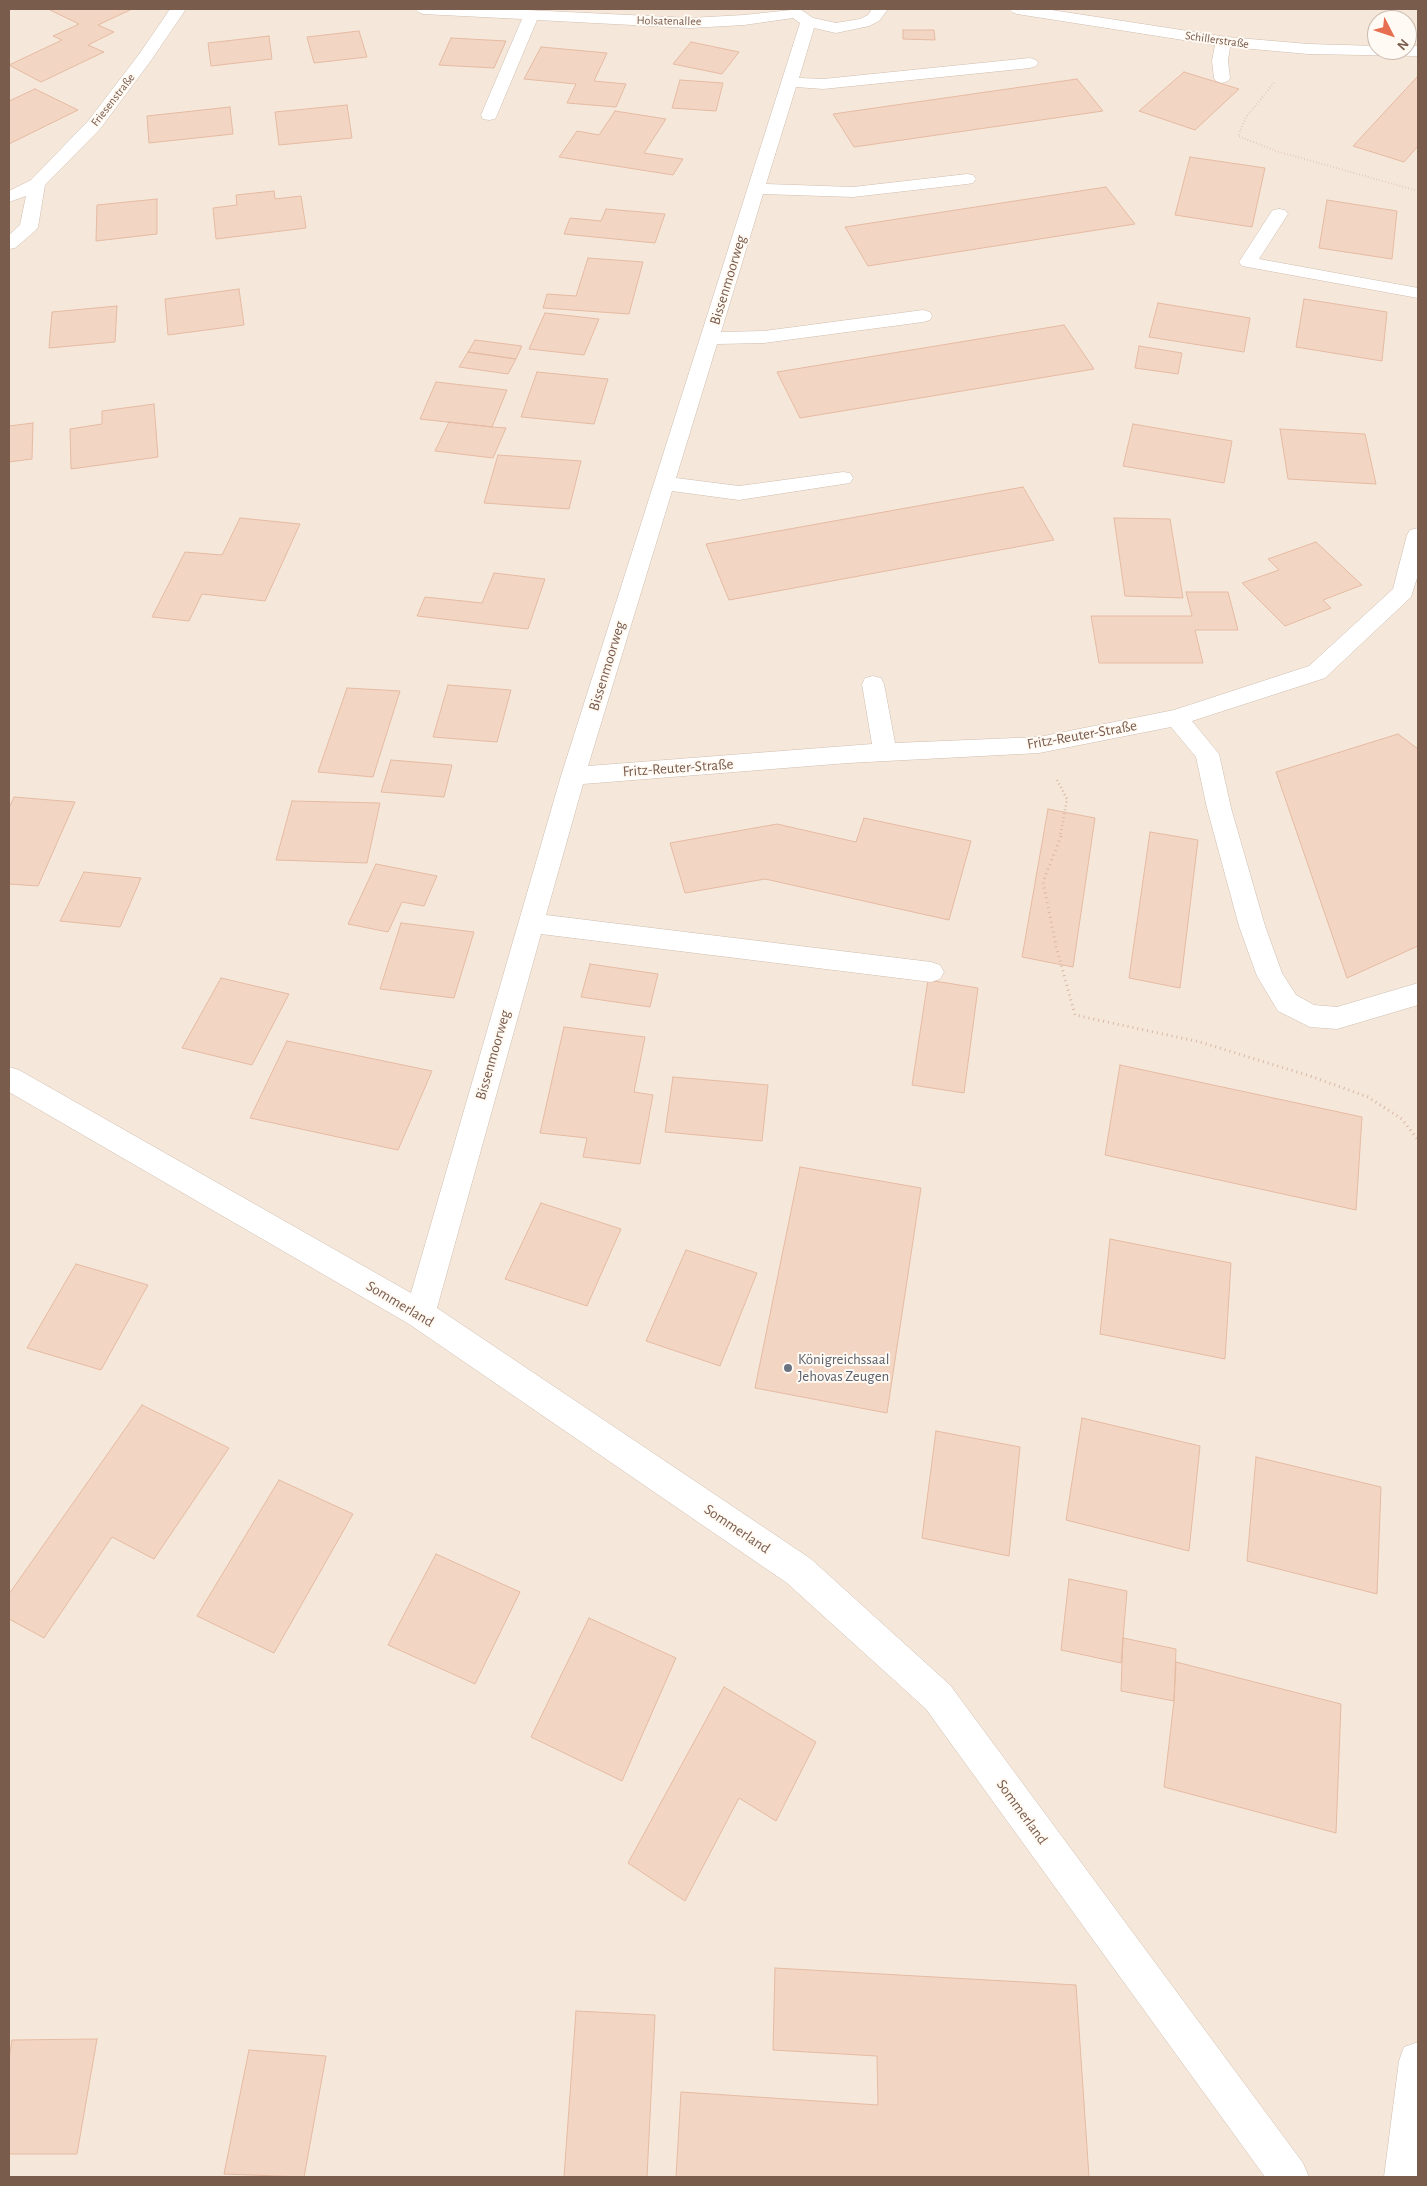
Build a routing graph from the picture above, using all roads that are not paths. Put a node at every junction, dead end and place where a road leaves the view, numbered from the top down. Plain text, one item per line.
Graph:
1 (178, 9) edge
2 (423, 9) edge
3 (880, 9) edge
4 (1017, 9) edge
5 (532, 15) junction
6 (799, 15) edge
7 (1223, 42) junction
8 (1418, 52) edge
9 (1030, 63) dead end
10 (1222, 78) dead end
11 (790, 82) junction
12 (489, 115) dead end
13 (967, 179) dead end
14 (38, 184) junction
15 (756, 189) junction
16 (9, 198) edge
17 (1279, 214) dead end
18 (9, 244) edge
19 (1418, 293) edge
20 (923, 316) dead end
21 (710, 338) junction
22 (843, 478) dead end
23 (664, 483) junction
24 (1418, 535) edge
25 (873, 684) dead end
26 (1176, 718) junction
27 (885, 752) junction
28 (573, 776) junction
29 (531, 923) junction
30 (931, 972) dead end
31 (1418, 994) edge
32 (9, 1078) edge
33 (420, 1314) junction
34 (1418, 2061) edge
35 (1289, 2177) edge
36 (1404, 2177) edge

1 - 14 street, Friesenstraße
2 - 5 street, Holsatenallee
3 - 6 street
4 - 7 street, Schillerstraße
5 - 6 street, Holsatenallee
5 - 12 street
6 - 11 street, Bissenmoorweg
7 - 8 street, Schillerstraße
7 - 10 street
9 - 11 street
11 - 15 street, Bissenmoorweg
13 - 15 street
14 - 16 street, Friesenstraße
14 - 18 street
15 - 21 street, Bissenmoorweg
17 - 19 street
20 - 21 street
21 - 23 street, Bissenmoorweg
22 - 23 street
23 - 28 street, Bissenmoorweg
24 - 26 street, Fritz-Reuter-Straße
25 - 27 street
26 - 27 street, Fritz-Reuter-Straße
26 - 31 street
27 - 28 street, Fritz-Reuter-Straße
28 - 29 street, Bissenmoorweg
29 - 30 street
29 - 33 street, Bissenmoorweg
32 - 33 street, Sommerland
33 - 35 street, Sommerland
34 - 36 street

